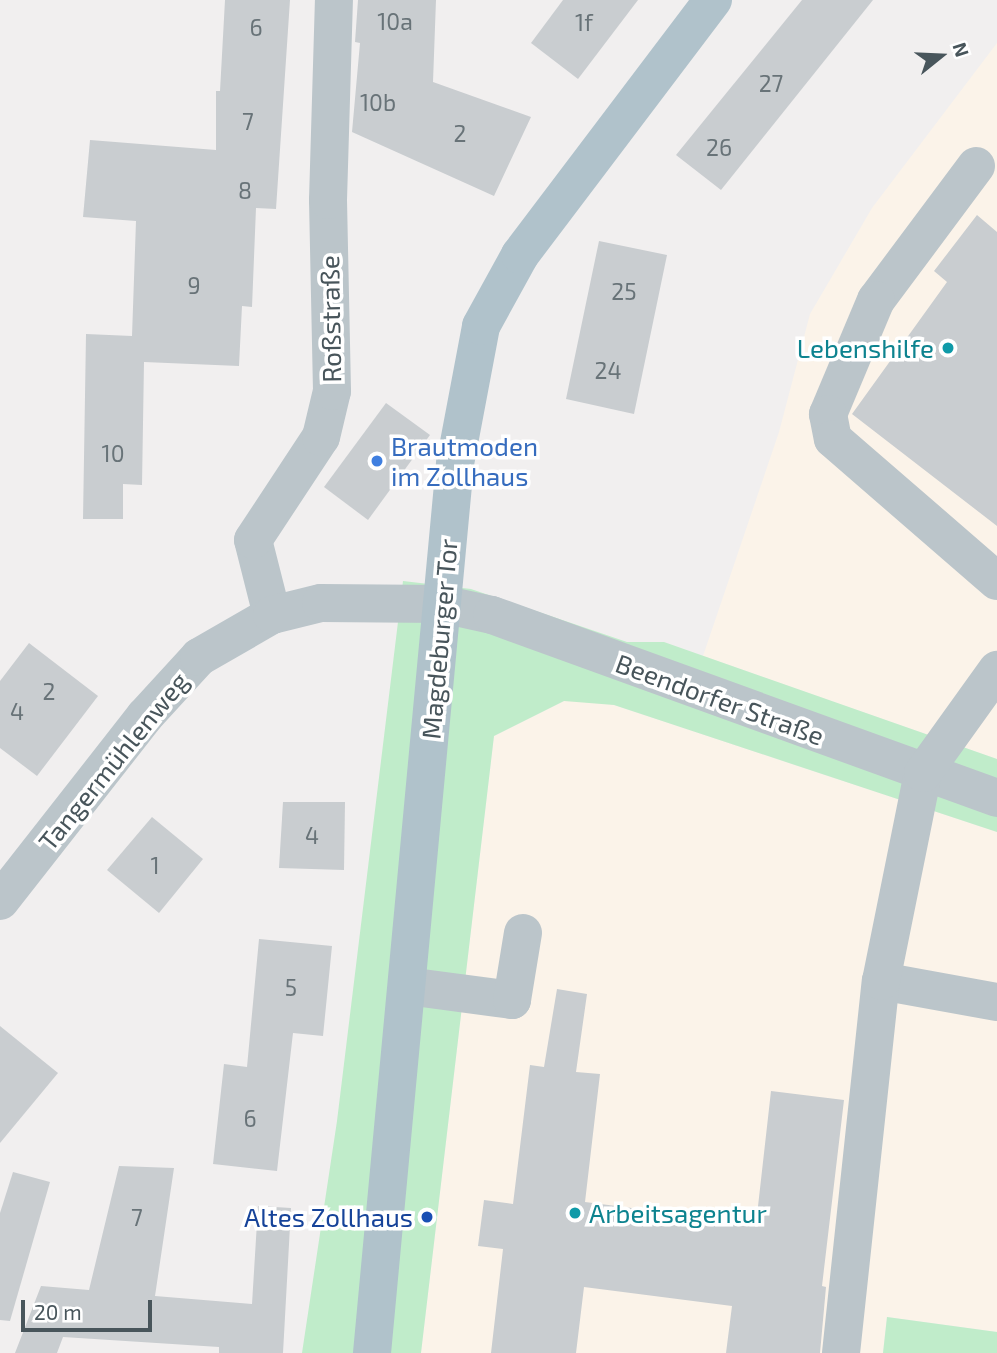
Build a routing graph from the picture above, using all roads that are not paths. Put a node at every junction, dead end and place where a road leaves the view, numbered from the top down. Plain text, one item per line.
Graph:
1 (334, 0) edge
2 (713, 0) edge
3 (976, 166) dead end
4 (997, 581) edge
5 (442, 604) junction
6 (272, 615) junction
7 (997, 670) edge
8 (923, 773) junction
9 (997, 797) edge
10 (0, 901) edge
11 (523, 933) dead end
12 (881, 981) junction
13 (407, 986) junction
14 (997, 1002) edge
15 (372, 1353) edge
16 (841, 1353) edge

1 - 6 street, Roßstraße
2 - 5 main road, Magdeburger Tor
3 - 4 street
5 - 6 street, Tangermühlenweg
5 - 8 street, Beendorfer Straße
5 - 13 main road, Magdeburger Tor
6 - 10 street, Tangermühlenweg
7 - 8 street
8 - 9 street, Beendorfer Straße
8 - 12 street
11 - 13 street
12 - 14 street
12 - 16 street
13 - 15 main road, Magdeburger Tor

